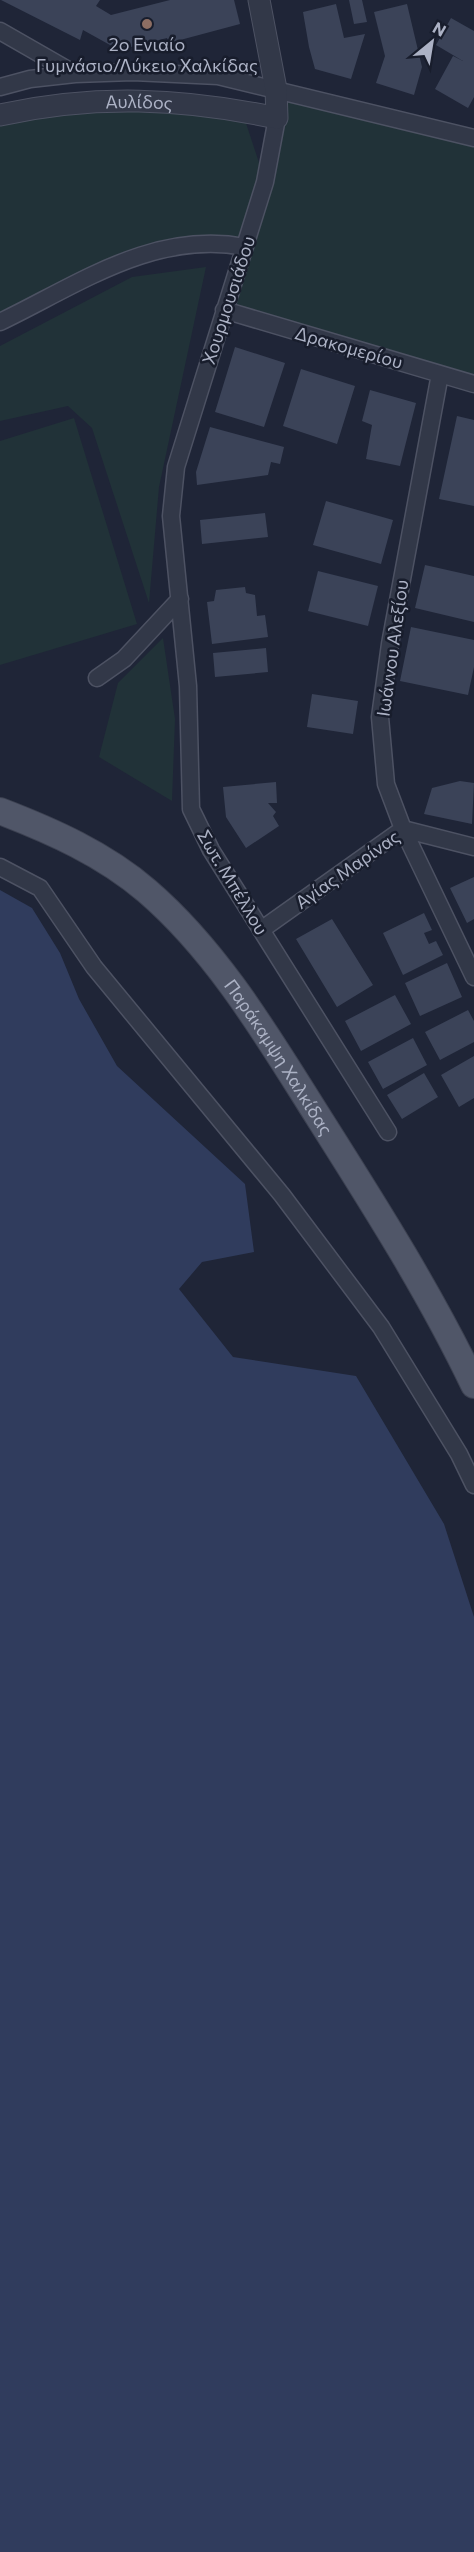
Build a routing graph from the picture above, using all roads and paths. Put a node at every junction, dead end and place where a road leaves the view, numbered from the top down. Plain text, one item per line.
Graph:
1 (259, 0) edge
2 (0, 30) edge
3 (75, 74) junction
4 (0, 87) edge
5 (276, 89) junction
6 (0, 115) edge
7 (277, 118) junction
8 (472, 133) edge
9 (245, 247) junction
10 (224, 310) junction
11 (0, 322) edge
12 (440, 374) junction
13 (474, 384) edge
14 (180, 599) junction
15 (97, 678) dead end
16 (0, 811) edge
17 (403, 829) junction
18 (474, 847) edge
19 (0, 867) edge
20 (261, 930) junction
21 (474, 977) edge
22 (388, 1132) dead end
23 (474, 1384) edge
24 (474, 1485) edge

1 - 5 street, Χουρμουσιάδου
2 - 3 street
3 - 4 street, Αυλίδος
3 - 5 street, Αυλίδος
5 - 7 street, Χουρμουσιάδου
5 - 8 street, Αυλίδος
6 - 7 street, Αυλίδος
7 - 9 street, Χουρμουσιάδου
9 - 10 street, Χουρμουσιάδου
9 - 11 street
10 - 12 street, Δρακομερίου
10 - 14 street, Χουρμουσιάδου
12 - 13 street, Δρακομερίου
12 - 17 street, Ιωάννου Αλεξίου
14 - 15 street
14 - 20 street, Σωτ. Μπέλλου
16 - 23 main road, Παράκαμψη Χαλκίδας
17 - 18 street, Αγίας Μαρίνας
17 - 20 street, Αγίας Μαρίνας
17 - 21 street, Ιωάννου Αλεξίου
19 - 24 street
20 - 22 street, Σωτ. Μπέλλου

